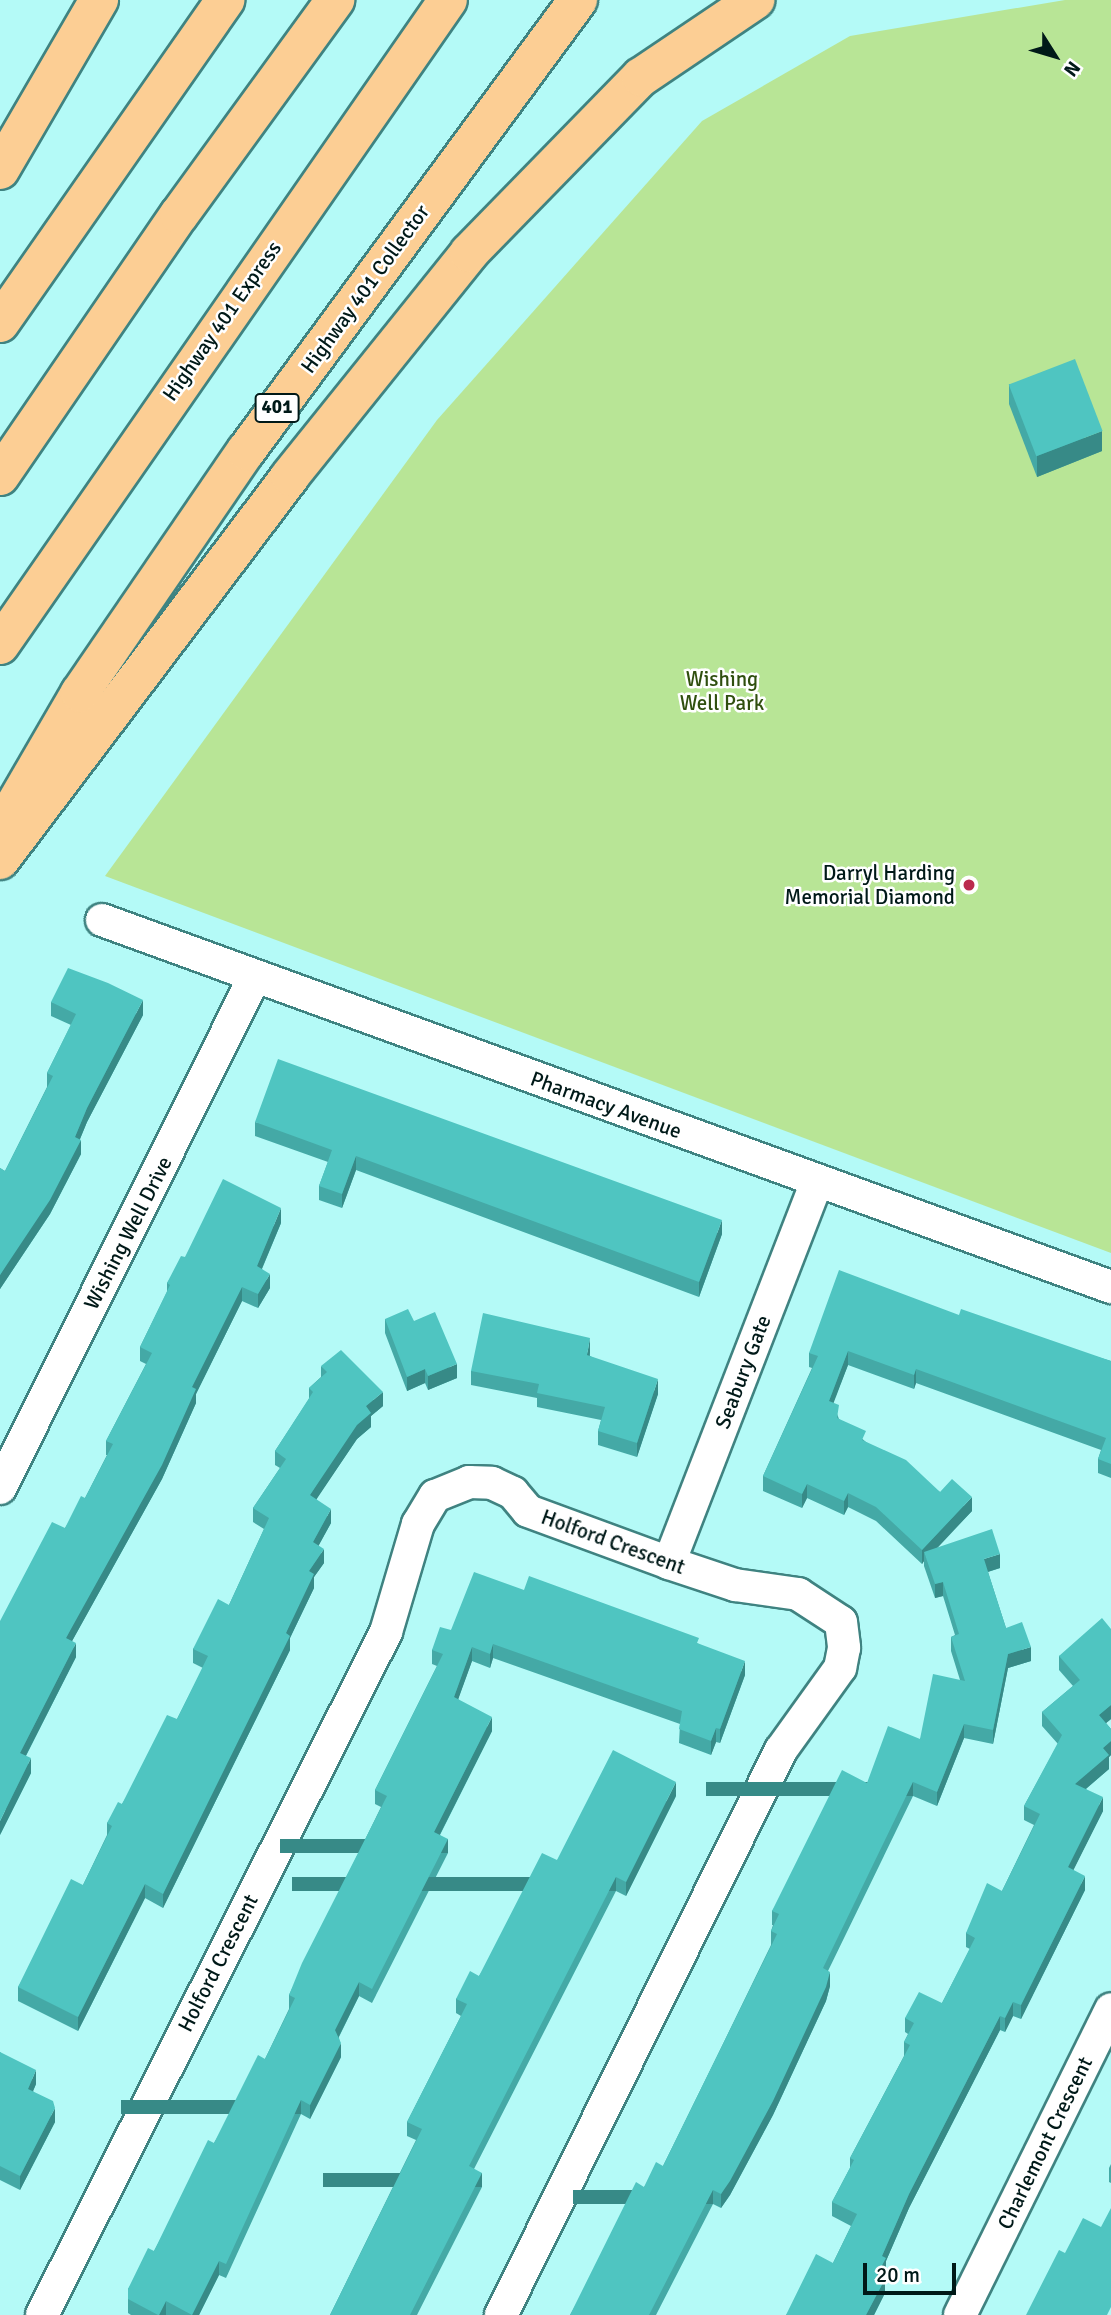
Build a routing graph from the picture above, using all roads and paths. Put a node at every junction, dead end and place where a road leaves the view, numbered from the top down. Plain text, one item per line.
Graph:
1 (100, 0) edge
2 (225, 0) edge
3 (335, 0) edge
4 (448, 0) edge
5 (578, 0) edge
6 (755, 0) edge
7 (0, 170) edge
8 (0, 323) edge
9 (0, 476) edge
10 (0, 645) edge
11 (0, 831) edge
12 (0, 860) edge
13 (102, 920) dead end
14 (254, 978) junction
15 (817, 1181) junction
16 (1111, 1287) edge
17 (0, 1488) edge
18 (669, 1563) junction
19 (1111, 2009) edge
20 (42, 2315) edge
21 (501, 2315) edge
22 (960, 2315) edge

1 - 7 highway
2 - 8 highway
3 - 9 highway
4 - 10 highway, Highway 401 Express
5 - 11 highway, Highway 401 Collector / 401
6 - 12 highway
13 - 14 street, Pharmacy Avenue
14 - 15 street, Pharmacy Avenue
14 - 17 street, Wishing Well Drive
15 - 16 street, Pharmacy Avenue
15 - 18 street, Seabury Gate
18 - 20 street, Holford Crescent
18 - 21 street, Holford Crescent
19 - 22 street, Charlemont Crescent

